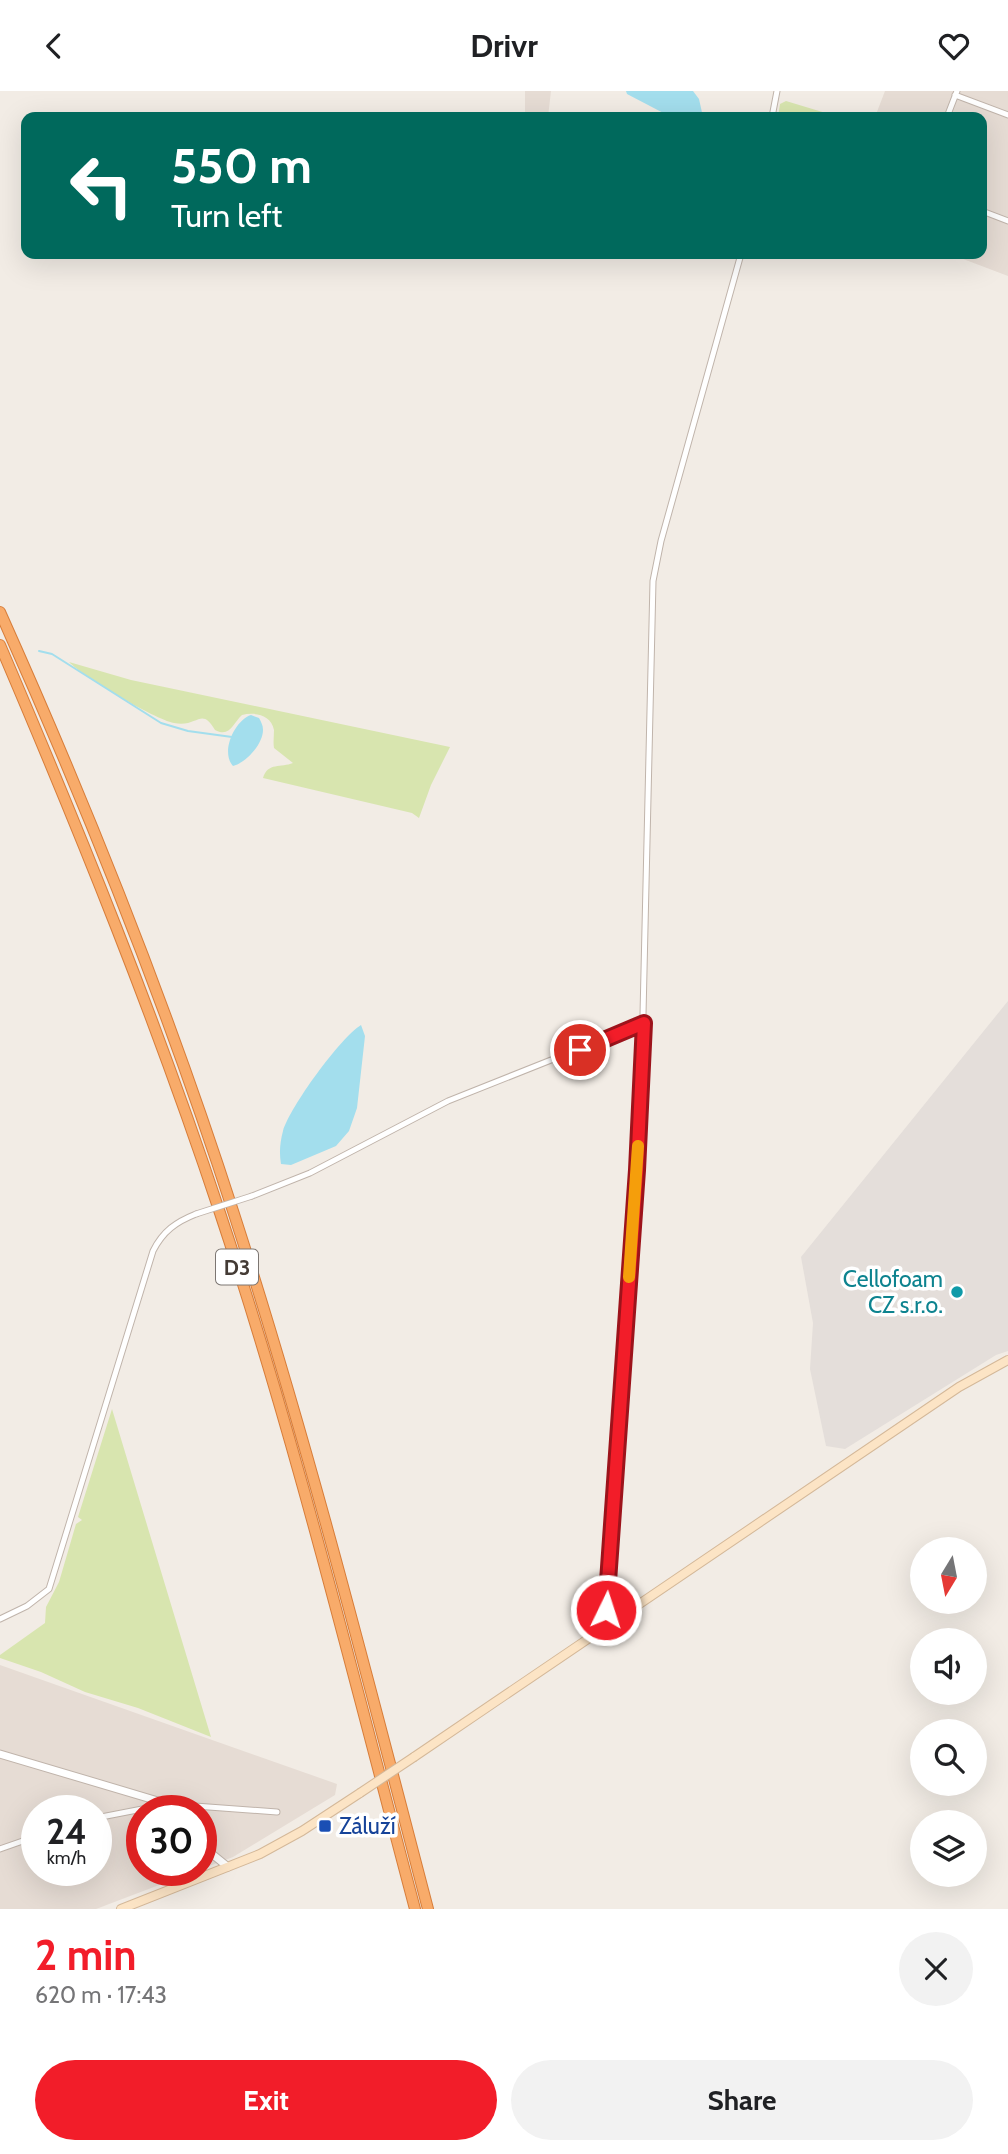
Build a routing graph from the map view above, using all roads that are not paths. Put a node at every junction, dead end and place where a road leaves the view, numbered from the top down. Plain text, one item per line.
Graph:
1 (777, 91) edge
2 (956, 93) edge
3 (773, 112) edge
4 (949, 112) edge
5 (1008, 115) edge
6 (987, 213) edge
7 (1008, 221) edge
8 (740, 259) edge
9 (0, 612) edge
10 (0, 645) edge
11 (644, 1023) junction
12 (1008, 1360) edge
13 (0, 1619) edge
14 (608, 1626) junction
15 (0, 1754) edge
16 (128, 1795) edge
17 (217, 1810) edge
18 (277, 1812) dead end
19 (21, 1842) edge
20 (0, 1849) edge
21 (217, 1858) edge
22 (228, 1867) junction
23 (121, 1909) edge
24 (415, 1909) edge
25 (428, 1909) edge

1 - 3 street
2 - 4 street
2 - 5 street
6 - 7 street
8 - 11 street
9 - 25 highway, D3
10 - 24 highway, D3
11 - 13 street, bridge
11 - 14 street
12 - 14 main road
14 - 22 main road, bridge
15 - 16 street
17 - 18 street
19 - 20 street
21 - 22 street
22 - 23 main road

